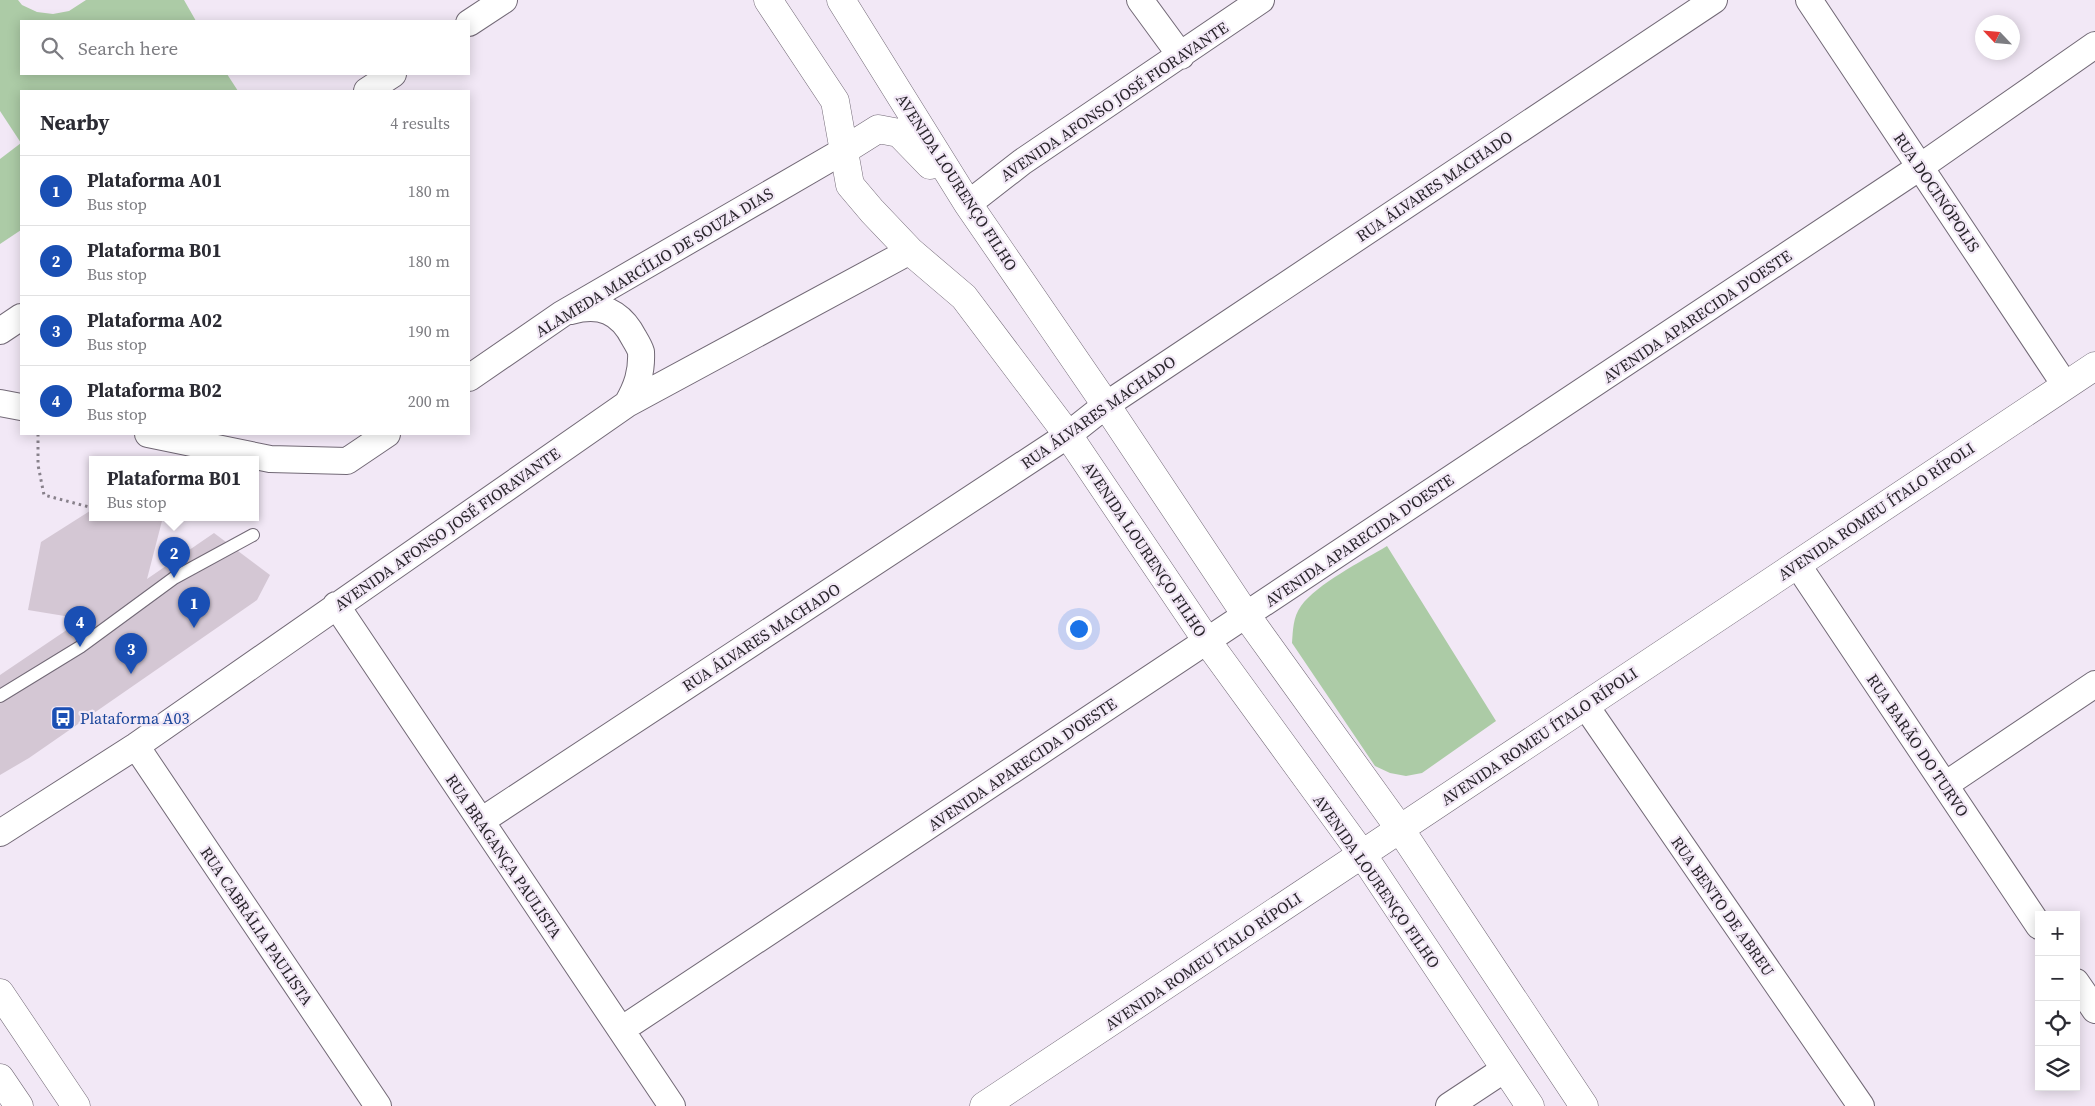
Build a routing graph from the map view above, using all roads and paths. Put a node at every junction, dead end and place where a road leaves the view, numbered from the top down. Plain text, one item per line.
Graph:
1 (504, 0) edge
2 (768, 0) edge
3 (841, 0) edge
4 (1140, 0) edge
5 (1262, 0) edge
6 (1714, 0) edge
7 (1809, 0) edge
8 (470, 22) edge
9 (2095, 45) edge
10 (1181, 56) junction
11 (391, 75) edge
12 (369, 90) edge
13 (843, 151) junction
14 (1920, 167) junction
15 (968, 204) junction
16 (910, 251) junction
17 (562, 314) junction
18 (20, 317) edge
19 (0, 331) edge
20 (2095, 366) edge
21 (470, 377) edge
22 (2065, 385) junction
23 (0, 403) edge
24 (627, 404) junction
25 (1106, 405) junction
26 (20, 407) edge
27 (38, 435) edge
28 (153, 435) edge
29 (386, 435) edge
30 (1068, 435) junction
31 (255, 456) edge
32 (259, 457) edge
33 (89, 507) edge
34 (253, 535) dead end
35 (1797, 564) junction
36 (336, 605) junction
37 (1246, 615) junction
38 (1207, 641) junction
39 (2095, 684) edge
40 (0, 696) edge
41 (1585, 705) junction
42 (136, 746) junction
43 (1945, 786) junction
44 (481, 821) junction
45 (1400, 829) junction
46 (0, 833) edge
47 (1362, 854) junction
48 (2035, 920) edge
49 (0, 993) edge
50 (621, 1030) junction
51 (1505, 1069) junction
52 (0, 1078) edge
53 (19, 1106) edge
54 (76, 1106) edge
55 (378, 1106) edge
56 (672, 1106) edge
57 (984, 1106) edge
58 (1449, 1106) edge
59 (1530, 1106) edge
60 (1584, 1106) edge
61 (1861, 1106) edge

1 - 8 street
2 - 13 street, AVENIDA LOURENÇO FILHO
3 - 15 street, AVENIDA LOURENÇO FILHO
4 - 10 street
5 - 10 street, AVENIDA AFONSO JOSÉ FIORAVANTE
6 - 25 street, RUA ÁLVARES MACHADO
7 - 14 street, RUA DOCINÓPOLIS
9 - 14 street, AVENIDA APARECIDA D'OESTE
10 - 15 street, AVENIDA AFONSO JOSÉ FIORAVANTE
11 - 12 street
13 - 15 street
13 - 16 street, AVENIDA LOURENÇO FILHO
13 - 17 street, ALAMEDA MARCÍLIO DE SOUZA DIAS
14 - 22 street, RUA DOCINÓPOLIS
14 - 37 street, AVENIDA APARECIDA D'OESTE
15 - 25 street, AVENIDA LOURENÇO FILHO
16 - 24 street, AVENIDA AFONSO JOSÉ FIORAVANTE
16 - 30 street, AVENIDA LOURENÇO FILHO
17 - 21 street, ALAMEDA MARCÍLIO DE SOUZA DIAS
17 - 24 street
18 - 19 street
20 - 22 street, AVENIDA ROMEU ÍTALO RÍPOLI
22 - 35 street, AVENIDA ROMEU ÍTALO RÍPOLI
23 - 26 street
24 - 36 street, AVENIDA AFONSO JOSÉ FIORAVANTE
25 - 30 street, RUA ÁLVARES MACHADO
25 - 37 street, AVENIDA LOURENÇO FILHO
27 - 33 path
28 - 31 street
29 - 32 street
30 - 38 street, AVENIDA LOURENÇO FILHO
30 - 44 street, RUA ÁLVARES MACHADO
34 - 40 lane
35 - 41 street, AVENIDA ROMEU ÍTALO RÍPOLI
35 - 43 street, RUA BARÃO DO TURVO
36 - 42 street, AVENIDA AFONSO JOSÉ FIORAVANTE
36 - 44 street, RUA BRAGANÇA PAULISTA
37 - 38 street, AVENIDA APARECIDA D'OESTE
37 - 45 street, AVENIDA LOURENÇO FILHO
38 - 47 street, AVENIDA LOURENÇO FILHO
38 - 50 street, AVENIDA APARECIDA D'OESTE
39 - 43 street
41 - 45 street, AVENIDA ROMEU ÍTALO RÍPOLI
41 - 61 street, RUA BENTO DE ABREU
42 - 46 street, AVENIDA AFONSO JOSÉ FIORAVANTE
42 - 55 street, RUA CABRÁLIA PAULISTA
43 - 48 street, RUA BARÃO DO TURVO
44 - 50 street, RUA BRAGANÇA PAULISTA
45 - 47 street, AVENIDA ROMEU ÍTALO RÍPOLI
45 - 60 street, AVENIDA LOURENÇO FILHO
47 - 51 street, AVENIDA LOURENÇO FILHO
47 - 57 street, AVENIDA ROMEU ÍTALO RÍPOLI
49 - 54 street
50 - 56 street, RUA BRAGANÇA PAULISTA
51 - 58 street
51 - 59 street, AVENIDA LOURENÇO FILHO
52 - 53 street

